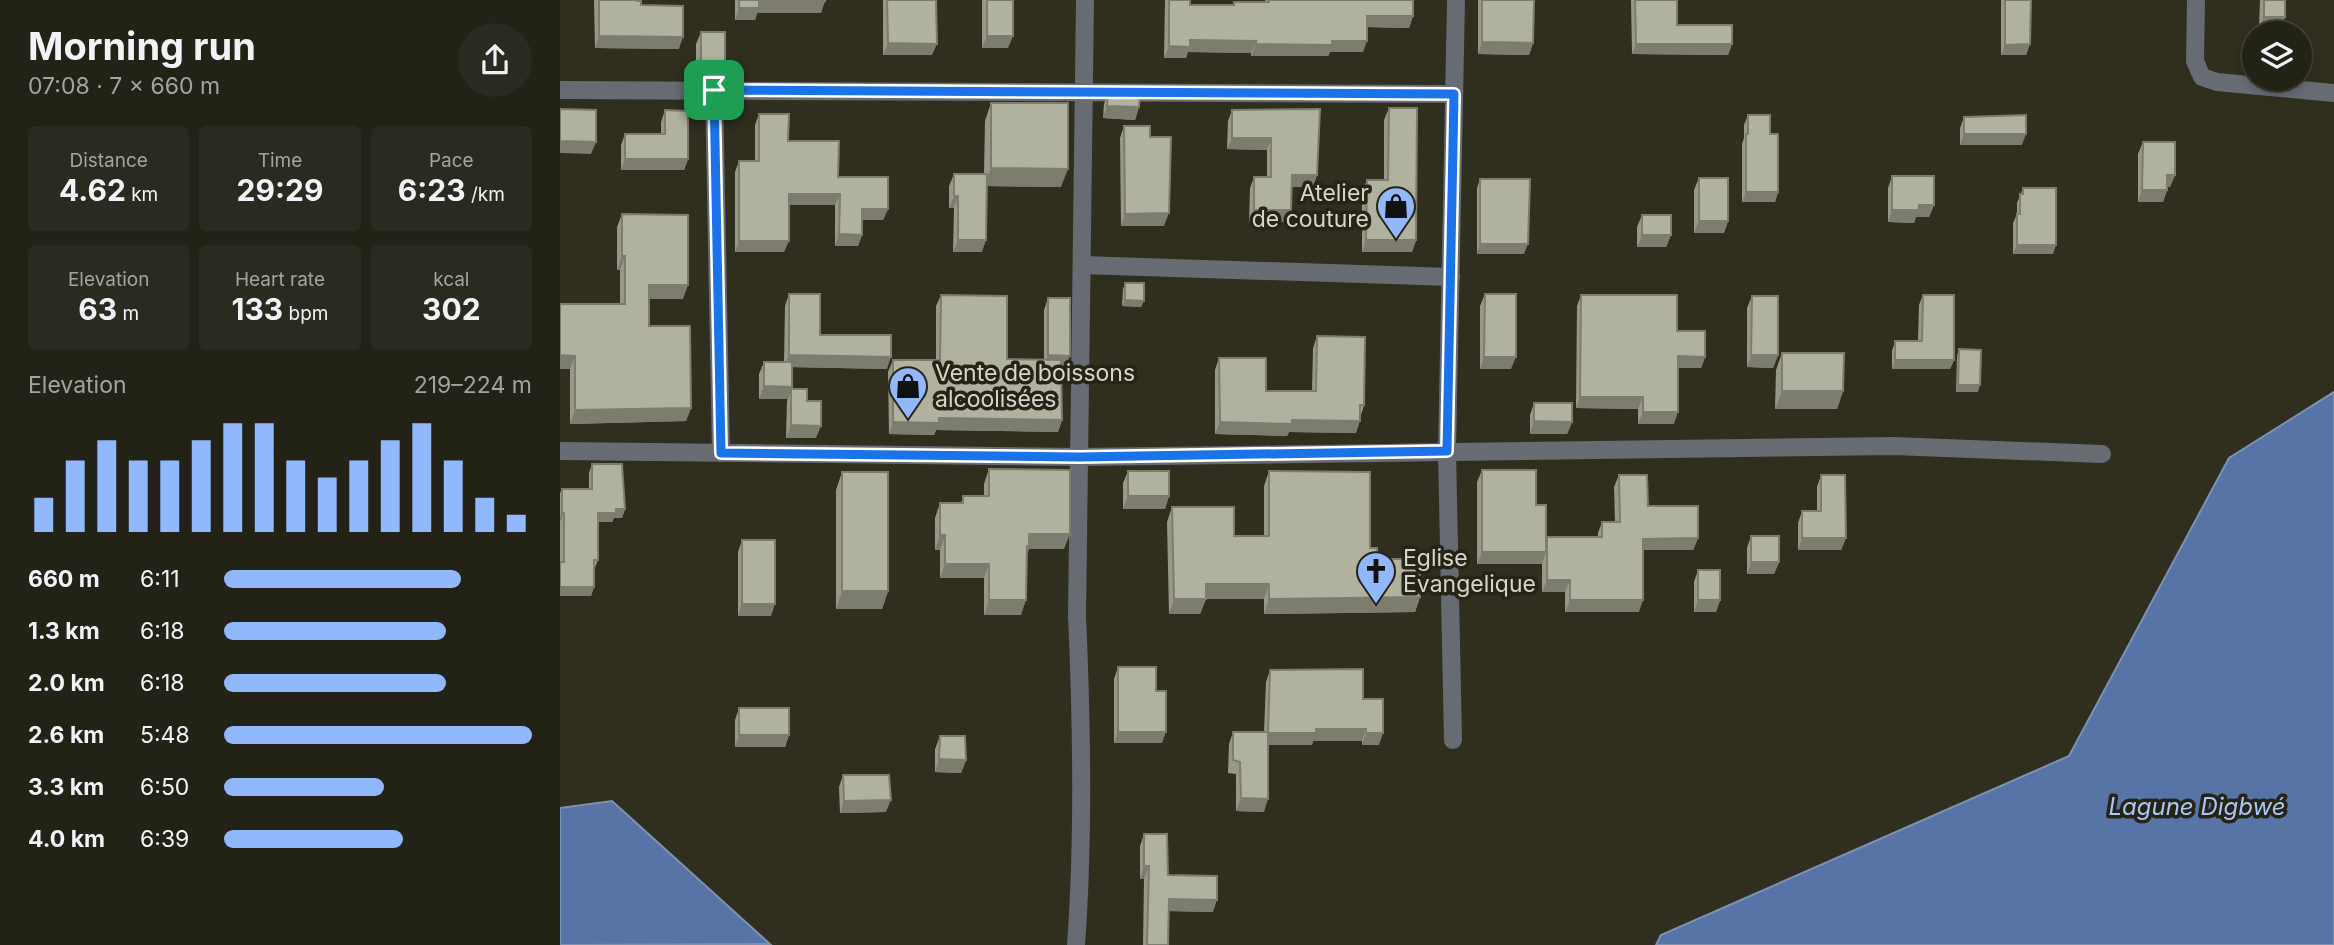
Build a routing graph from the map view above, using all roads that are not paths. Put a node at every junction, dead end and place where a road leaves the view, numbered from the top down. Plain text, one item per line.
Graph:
1 (1085, 0) edge
2 (1456, 0) edge
3 (2196, 0) edge
4 (560, 90) edge
5 (714, 90) junction
6 (1084, 91) junction
7 (2334, 93) edge
8 (1454, 94) junction
9 (1082, 265) junction
10 (1451, 277) junction
11 (560, 451) edge
12 (1447, 451) junction
13 (721, 453) junction
14 (2102, 454) dead end
15 (1079, 457) junction
16 (1453, 740) dead end
17 (1076, 945) edge

1 - 6 street
2 - 8 street
3 - 7 street
4 - 5 street
5 - 6 street
5 - 13 street
6 - 8 street
6 - 9 street
8 - 10 street
9 - 10 street
9 - 15 street
10 - 12 street
11 - 13 street
12 - 14 street
12 - 15 street
12 - 16 street
13 - 15 street
15 - 17 street

